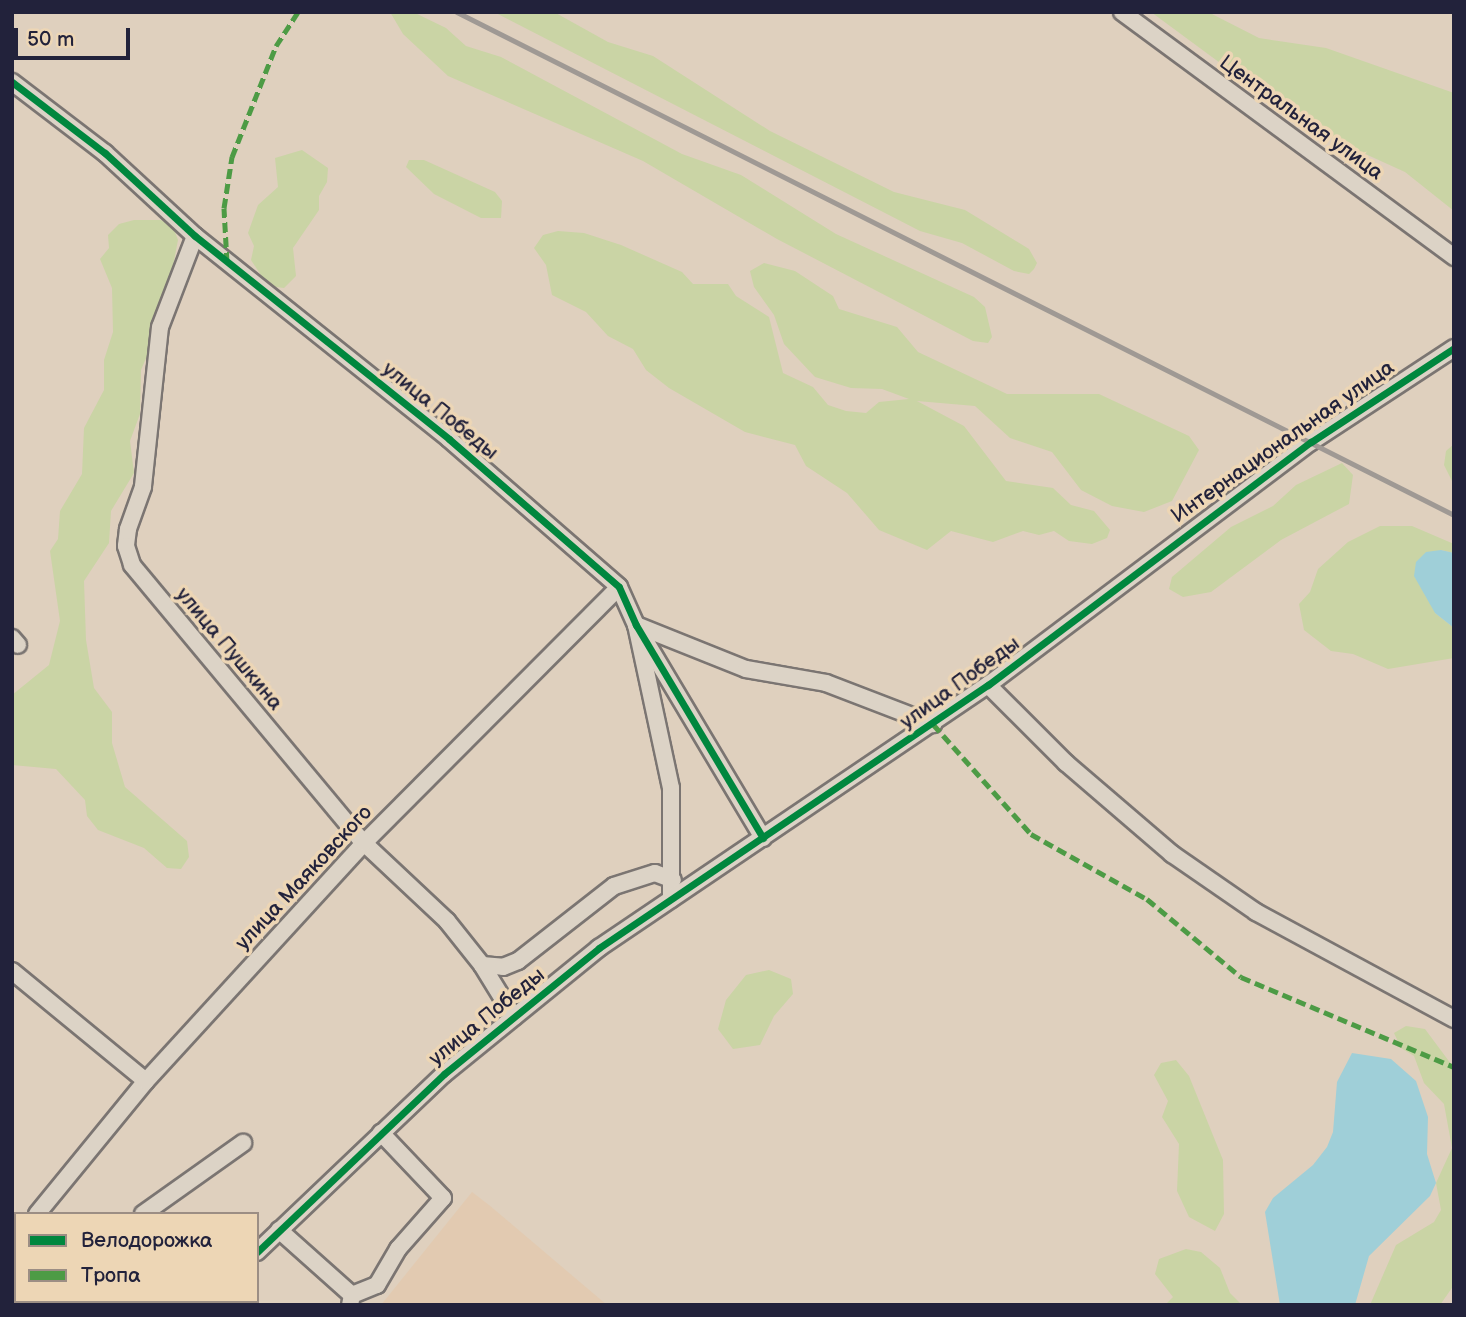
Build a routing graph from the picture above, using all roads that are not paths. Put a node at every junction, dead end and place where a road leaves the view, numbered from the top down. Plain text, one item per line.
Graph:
1 (1122, 12) edge
2 (12, 82) edge
3 (195, 236) junction
4 (1454, 257) edge
5 (1452, 349) edge
6 (1138, 572) joint
7 (619, 587) junction
8 (636, 625) junction
9 (988, 685) junction
10 (933, 724) junction
11 (763, 838) junction
12 (364, 843) junction
13 (673, 880) junction
14 (671, 899) junction
15 (482, 965) junction
16 (12, 971) edge
17 (514, 1017) junction
18 (1454, 1019) edge
19 (146, 1081) junction
20 (381, 1133) junction
21 (243, 1143) dead end
22 (39, 1212) edge
23 (146, 1212) edge
24 (279, 1230) junction
25 (259, 1250) edge
26 (351, 1300) edge

1 - 4 street, Центральная улица
2 - 3 street, улица Победы
3 - 7 street, улица Победы
3 - 12 street, улица Пушкина
5 - 6 street, Интернациональная улица
6 - 9 street, улица Победы
7 - 8 street, улица Победы
7 - 12 street, улица Маяковского
8 - 10 street
8 - 11 street, улица Победы
8 - 13 street
9 - 10 street, улица Победы
9 - 18 street
10 - 11 street, улица Победы
11 - 14 street, улица Победы
12 - 15 street, улица Пушкина
12 - 19 street, улица Маяковского
13 - 14 street
13 - 15 street
14 - 17 street, улица Победы
15 - 17 street, улица Пушкина
16 - 19 street
17 - 20 street, улица Победы
19 - 22 street, улица Маяковского
20 - 24 street, улица Победы
20 - 26 street
21 - 23 street
24 - 25 street, улица Победы
24 - 26 street

